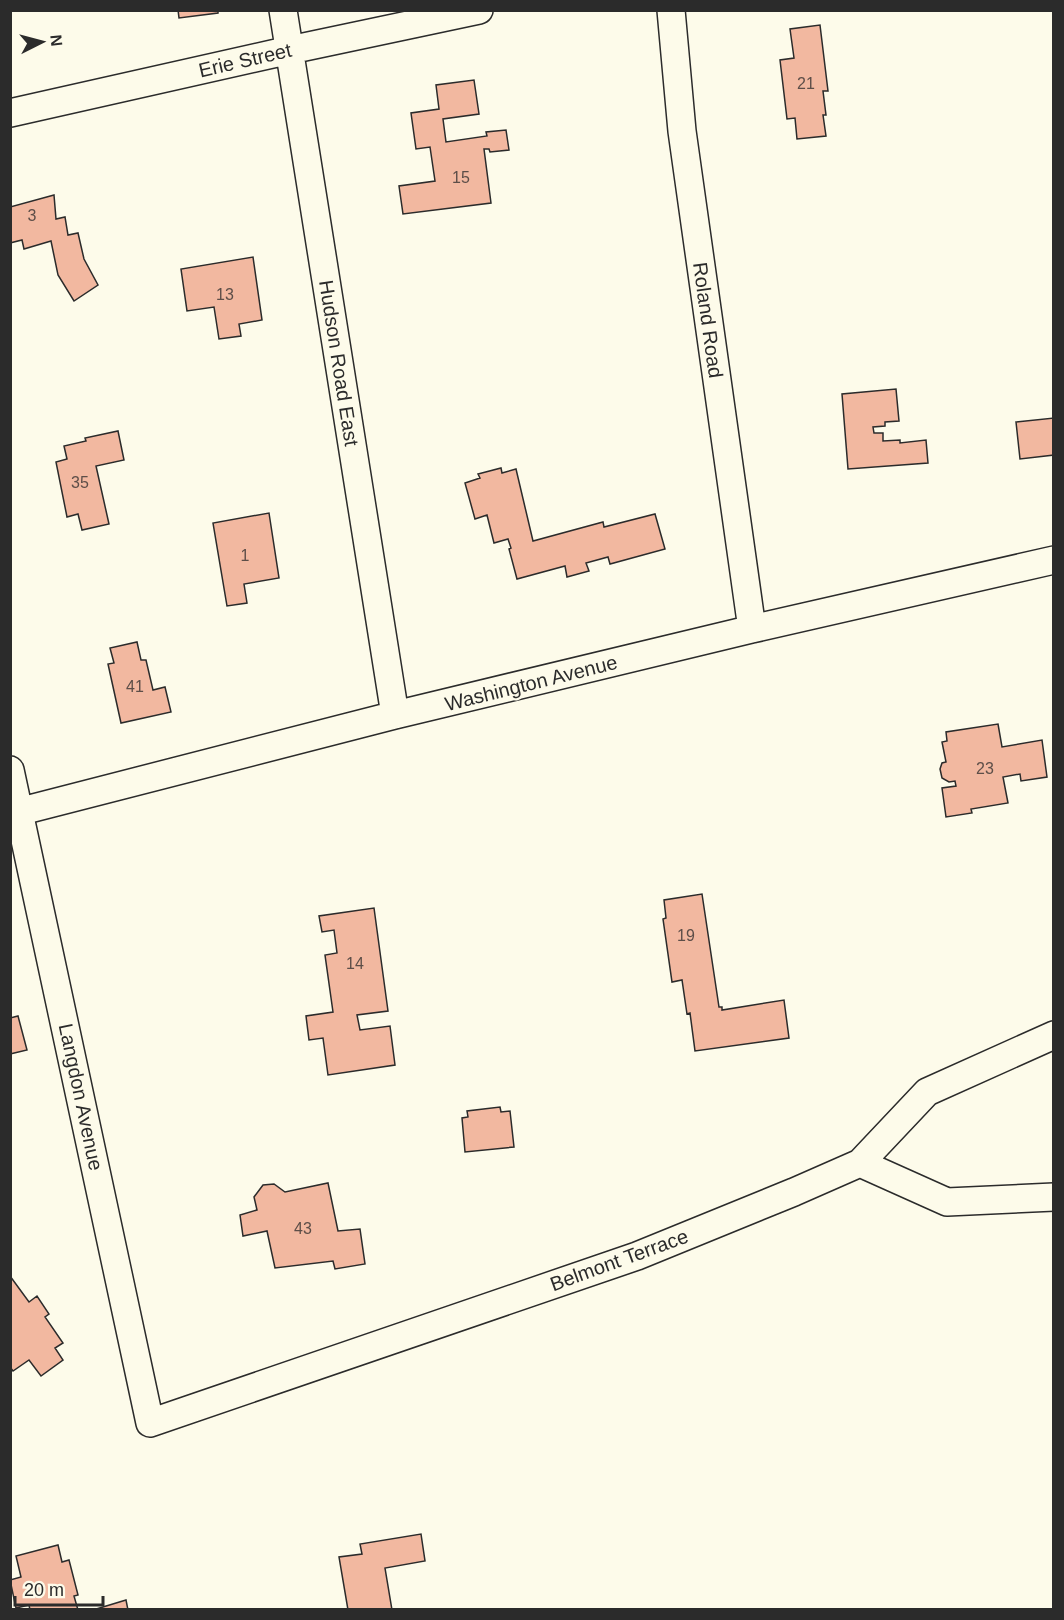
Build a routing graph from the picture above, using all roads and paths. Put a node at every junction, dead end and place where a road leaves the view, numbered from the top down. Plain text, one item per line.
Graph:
1 (284, 10) edge
2 (479, 10) edge
3 (671, 10) edge
4 (290, 50) junction
5 (10, 113) edge
6 (1053, 561) edge
7 (752, 629) junction
8 (394, 715) junction
9 (10, 770) edge
10 (15, 813) edge
11 (1053, 1035) edge
12 (860, 1163) junction
13 (1053, 1197) edge
14 (150, 1423) joint

1 - 4 street, Hudson Road East
2 - 4 street, Erie Street
3 - 7 street, Roland Road
4 - 5 street, Erie Street
4 - 8 street, Hudson Road East
6 - 7 street, Washington Avenue
7 - 8 street, Washington Avenue
8 - 10 street, Washington Avenue
9 - 10 street, Langdon Avenue
10 - 14 street, Langdon Avenue
11 - 12 street, Belmont Terrace
12 - 13 street
12 - 14 street, Belmont Terrace

